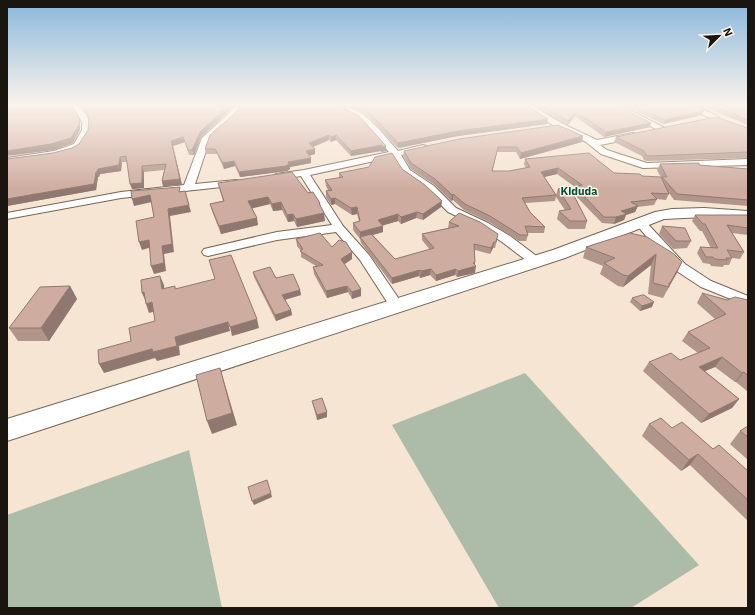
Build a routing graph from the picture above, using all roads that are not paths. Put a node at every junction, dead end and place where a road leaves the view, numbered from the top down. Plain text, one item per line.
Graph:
1 (84, 133) edge
2 (212, 133) edge
3 (376, 133) edge
4 (573, 133) edge
5 (645, 133) edge
6 (587, 140) junction
7 (431, 146) edge
8 (395, 153) junction
9 (7, 161) edge
10 (748, 162) edge
11 (304, 173) junction
12 (266, 178) edge
13 (243, 182) edge
14 (187, 188) junction
15 (7, 216) edge
16 (748, 216) edge
17 (641, 223) junction
18 (339, 228) junction
19 (208, 252) dead end
20 (535, 261) junction
21 (748, 301) edge
22 (396, 305) junction
23 (7, 430) edge

1 - 9 street
2 - 14 street
3 - 8 street
4 - 6 street
5 - 6 street
6 - 10 street
7 - 8 street
8 - 11 street
8 - 20 street
11 - 12 street
11 - 18 street
13 - 14 street
14 - 15 street
16 - 17 street
17 - 20 street
17 - 21 street
18 - 19 street
18 - 22 street
20 - 22 street
22 - 23 street

